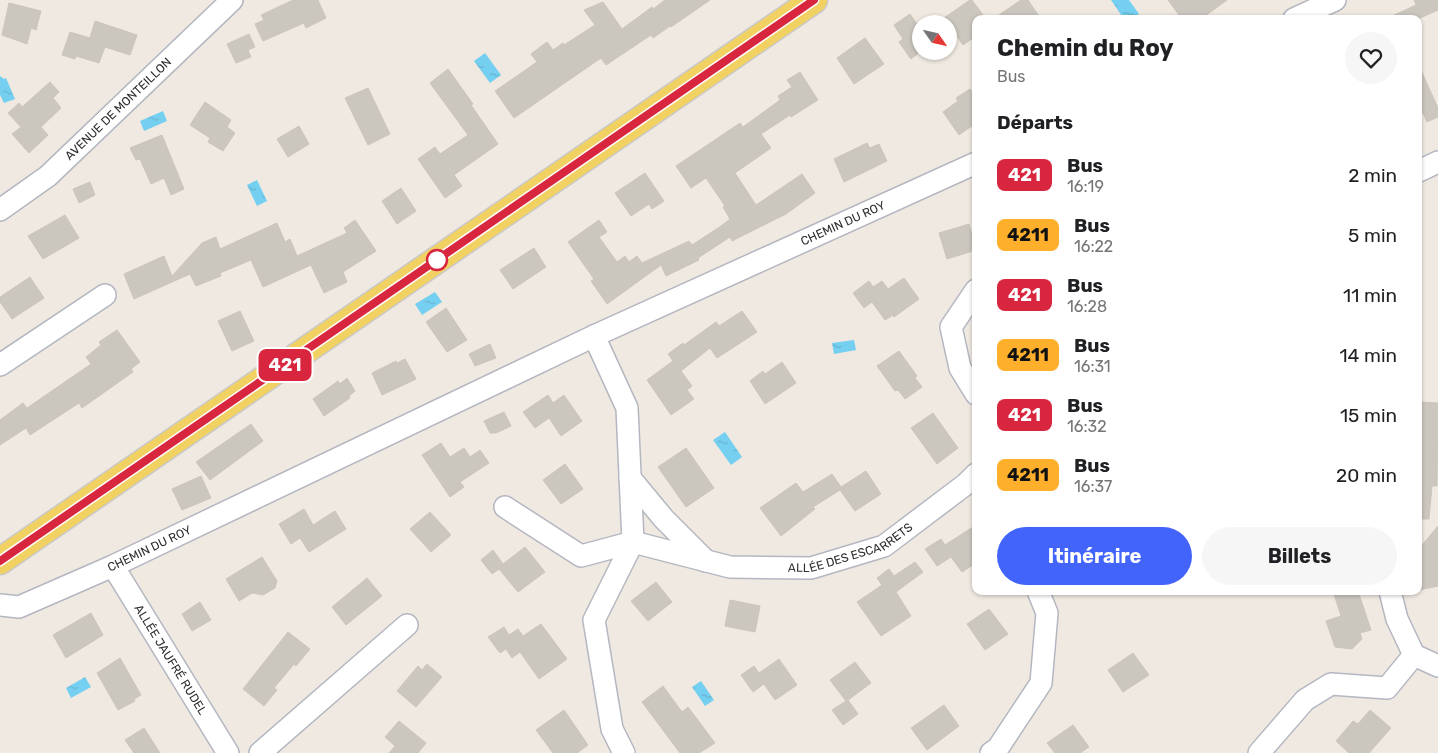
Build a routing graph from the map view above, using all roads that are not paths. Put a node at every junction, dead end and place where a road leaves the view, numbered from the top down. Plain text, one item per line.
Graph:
1 (232, 0) edge
2 (814, 0) edge
3 (1335, 0) edge
4 (1303, 15) edge
5 (1438, 162) edge
6 (972, 165) edge
7 (1422, 170) edge
8 (0, 210) edge
9 (105, 295) dead end
10 (972, 296) edge
11 (594, 336) junction
12 (0, 365) edge
13 (972, 388) edge
14 (630, 478) junction
15 (972, 486) edge
16 (505, 507) dead end
17 (633, 542) junction
18 (0, 561) edge
19 (706, 561) junction
20 (113, 566) junction
21 (1040, 595) edge
22 (1391, 595) edge
23 (0, 605) edge
24 (407, 625) dead end
25 (1414, 655) junction
26 (1438, 666) edge
27 (228, 753) edge
28 (260, 753) edge
29 (624, 753) edge
30 (991, 753) edge
31 (1259, 753) edge

1 - 8 street, AVENUE DE MONTEILLON
2 - 18 main road
3 - 4 street
5 - 7 street
6 - 11 street, CHEMIN DU ROY
9 - 12 street
10 - 13 street
11 - 14 street
11 - 20 street, CHEMIN DU ROY
14 - 17 street
14 - 19 street
15 - 19 street, ALLÉE DES ESCARRETS
16 - 17 street
17 - 19 street, ALLÉE DES ESCARRETS
17 - 29 street
20 - 23 street, CHEMIN DU ROY
20 - 27 street, ALLÉE JAUFRÉ RUDEL
21 - 30 street
22 - 25 street
24 - 28 street
25 - 26 street
25 - 31 street

